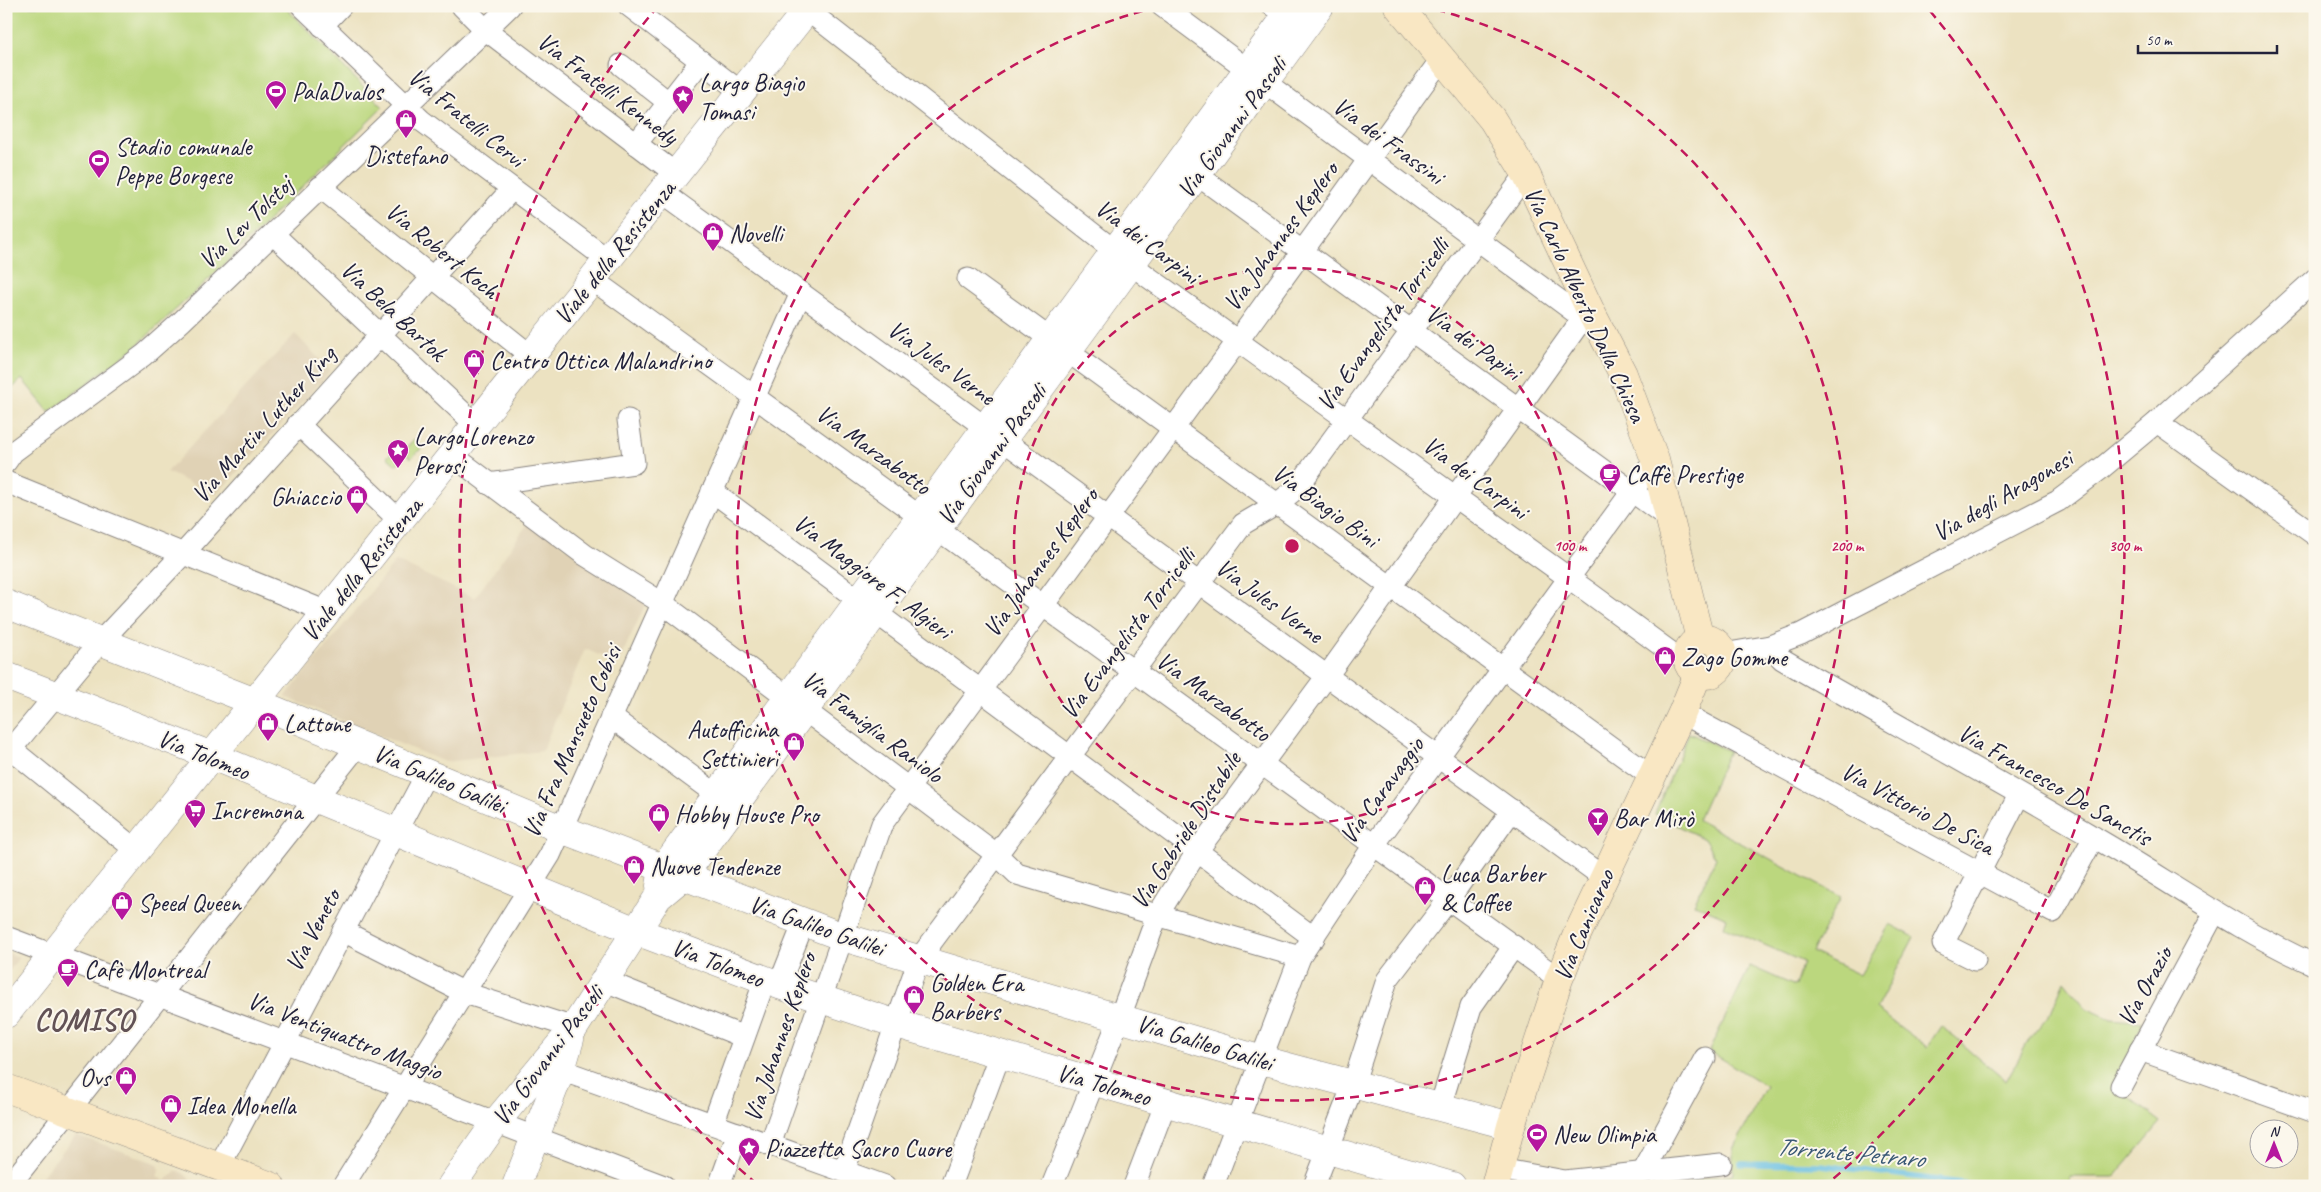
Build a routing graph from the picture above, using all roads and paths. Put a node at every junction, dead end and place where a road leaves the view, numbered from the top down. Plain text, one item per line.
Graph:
1 (302, 6) edge
2 (341, 6) edge
3 (462, 6) edge
4 (510, 6) edge
5 (629, 6) edge
6 (1162, 6) edge
7 (1320, 6) edge
8 (1398, 6) edge
9 (806, 7) edge
10 (1289, 14) edge
11 (322, 26) junction
12 (486, 30) junction
13 (1442, 58) junction
14 (701, 61) junction
15 (621, 65) dead end
16 (1256, 76) junction
17 (741, 92) junction
18 (668, 102) junction
19 (407, 107) junction
20 (636, 144) junction
21 (1369, 160) junction
22 (1188, 168) junction
23 (1526, 174) junction
24 (669, 183) junction
25 (320, 187) junction
26 (512, 189) junction
27 (273, 234) junction
28 (1478, 240) junction
29 (1303, 252) junction
30 (1122, 258) junction
31 (600, 270) junction
32 (433, 277) junction
33 (968, 279) dead end
34 (2315, 279) edge
35 (801, 293) junction
36 (1587, 316) junction
37 (1412, 330) junction
38 (381, 335) junction
39 (1237, 342) junction
40 (1059, 345) junction
41 (531, 356) junction
42 (754, 396) junction
43 (1519, 408) junction
44 (1347, 419) junction
45 (628, 420) dead end
46 (2157, 422) junction
47 (298, 424) junction
48 (476, 425) junction
49 (1173, 428) junction
50 (994, 434) junction
51 (452, 455) junction
52 (1655, 460) junction
53 (6, 462) edge
54 (6, 482) edge
55 (489, 484) junction
56 (712, 491) junction
57 (1634, 492) junction
58 (1455, 496) junction
59 (1278, 504) junction
60 (1107, 517) junction
61 (1670, 519) junction
62 (400, 521) junction
63 (929, 523) junction
64 (2315, 534) edge
65 (182, 555) junction
66 (1570, 578) junction
67 (1200, 583) junction
68 (1390, 586) junction
69 (662, 603) junction
70 (6, 604) edge
71 (1042, 605) junction
72 (868, 606) junction
73 (327, 612) junction
74 (100, 642) junction
75 (1770, 646) junction
76 (1723, 654) joint
77 (1695, 657) junction
78 (1504, 669) junction
79 (1133, 670) junction
80 (6, 676) edge
81 (1327, 676) junction
82 (979, 690) junction
83 (56, 695) junction
84 (255, 702) junction
85 (797, 703) junction
86 (1682, 713) junction
87 (611, 717) junction
88 (358, 744) junction
89 (9, 752) edge
90 (212, 756) junction
91 (1069, 756) junction
92 (1440, 756) junction
93 (1261, 764) junction
94 (427, 773) junction
95 (1652, 777) junction
96 (908, 788) junction
97 (717, 795) junction
98 (2019, 795) junction
99 (314, 800) junction
100 (1512, 810) junction
101 (561, 829) junction
102 (395, 832) junction
103 (2094, 836) junction
104 (1374, 845) junction
105 (1198, 850) junction
106 (137, 851) junction
107 (996, 854) junction
108 (1980, 872) junction
109 (672, 873) junction
110 (1603, 877) junction
111 (531, 888) junction
112 (1449, 899) junction
113 (2215, 912) junction
114 (1156, 916) junction
115 (804, 922) junction
116 (343, 931) junction
117 (636, 931) junction
118 (6, 937) edge
119 (843, 937) junction
120 (1314, 938) junction
121 (1514, 946) junction
122 (54, 955) junction
123 (1300, 957) junction
124 (919, 959) junction
125 (1975, 960) dead end
126 (2315, 965) edge
127 (1559, 979) junction
128 (603, 980) junction
129 (772, 982) junction
130 (465, 993) junction
131 (159, 995) junction
132 (821, 999) junction
133 (6, 1014) edge
134 (1120, 1017) junction
135 (897, 1024) junction
136 (574, 1028) junction
137 (744, 1037) junction
138 (285, 1042) junction
139 (2140, 1050) junction
140 (1000, 1054) junction
141 (1705, 1058) dead end
142 (1262, 1060) junction
143 (557, 1080) junction
144 (1095, 1082) junction
145 (527, 1083) junction
146 (1353, 1085) junction
147 (2121, 1086) dead end
148 (405, 1087) junction
149 (6, 1088) edge
150 (1166, 1102) junction
151 (1440, 1108) junction
152 (68, 1112) junction
153 (2315, 1112) edge
154 (496, 1122) junction
155 (1237, 1122) junction
156 (713, 1124) junction
157 (1511, 1126) junction
158 (738, 1133) junction
159 (536, 1137) junction
160 (770, 1145) junction
161 (1328, 1150) junction
162 (1721, 1164) dead end
163 (844, 1171) junction
164 (1643, 1172) junction
165 (231, 1176) edge
166 (1680, 1177) edge
167 (1497, 1178) edge
168 (1586, 1183) edge
169 (9, 1186) edge
170 (270, 1186) edge
171 (343, 1186) edge
172 (451, 1186) edge
173 (516, 1186) edge
174 (664, 1186) edge
175 (719, 1186) edge
176 (885, 1186) edge
177 (951, 1186) edge
178 (1052, 1186) edge
179 (1134, 1186) edge
180 (1213, 1186) edge
181 (1314, 1186) edge
182 (1452, 1186) edge

1 - 11 street, Via Fratelli Cervi
2 - 11 street
3 - 12 street, Via Fratelli Kennedy
4 - 12 street, Via Lev Tolstoj
5 - 14 street
6 - 16 street, Via dei Frassini
7 - 10 street, Via Giovanni Pascoli
8 - 13 main road, Via Carlo Alberto Dalla Chiesa
9 - 17 street, Viale della Resistenza
9 - 30 street, Via dei Carpini
10 - 16 street, Via Giovanni Pascoli
11 - 19 street, Via Fratelli Cervi
12 - 19 street, Via Lev Tolstoj
12 - 20 street, Via Fratelli Kennedy
13 - 21 street, Via Johannes Keplero
13 - 23 main road, Via Carlo Alberto Dalla Chiesa
14 - 17 street
14 - 18 street
15 - 18 street
16 - 21 street, Via dei Frassini
16 - 22 street, Via Giovanni Pascoli
17 - 24 street, Viale della Resistenza
18 - 20 street
19 - 25 street, Via Lev Tolstoj
19 - 26 street, Via Fratelli Cervi
20 - 24 street, Via Fratelli Kennedy
21 - 28 street, Via dei Frassini
21 - 29 street, Via Johannes Keplero
22 - 29 street, Via dei Papiri
22 - 30 street, Via Giovanni Pascoli
23 - 28 street, Via Evangelista Torricelli
23 - 36 main road, Via Carlo Alberto Dalla Chiesa
24 - 31 street, Viale della Resistenza
24 - 35 street, Via Jules Verne
25 - 27 street, Via Lev Tolstoj
25 - 32 street, Via Robert Koch
26 - 31 street, Via Fratelli Cervi
26 - 32 street, Via Martin Luther King
27 - 38 street, Via Bela Bartok
27 - 53 street, Via Lev Tolstoj
28 - 36 street, Via dei Frassini
28 - 37 street, Via Evangelista Torricelli
29 - 37 street, Via dei Papiri
29 - 39 street, Via Johannes Keplero
30 - 39 street, Via dei Carpini
30 - 40 street, Via Giovanni Pascoli
31 - 41 street, Viale della Resistenza
31 - 42 street, Via Marzabotto
32 - 38 street, Via Martin Luther King
32 - 41 street, Via Robert Koch
33 - 40 street, Via Biagio Bini
34 - 46 street, Via degli Aragonesi
35 - 42 street, Via Fra Mansueto Cobisi
35 - 50 street, Via Jules Verne
36 - 43 street, Via Gabriele Distabile
36 - 52 main road, Via Carlo Alberto Dalla Chiesa
37 - 43 street, Via dei Papiri
37 - 44 street, Via Evangelista Torricelli
38 - 47 street, Via Martin Luther King
38 - 48 street, Via Bela Bartok
39 - 44 street, Via dei Carpini
39 - 49 street, Via Johannes Keplero
40 - 49 street, Via Biagio Bini
40 - 50 street, Via Giovanni Pascoli
41 - 48 street, Viale della Resistenza
42 - 56 street, Via Fra Mansueto Cobisi
42 - 63 street, Via Marzabotto
43 - 57 street, Via dei Papiri
43 - 58 street, Via Gabriele Distabile
44 - 58 street, Via dei Carpini
44 - 59 street, Via Evangelista Torricelli
45 - 55 street
46 - 64 street
46 - 75 street, Via degli Aragonesi
47 - 62 street
47 - 65 street, Via Martin Luther King
48 - 51 street, Viale della Resistenza
49 - 59 street, Via Biagio Bini
49 - 60 street, Via Johannes Keplero
50 - 60 street, Via Jules Verne
50 - 63 street, Via Giovanni Pascoli
51 - 55 street, Via Famiglia Raniolo
51 - 62 street, Viale della Resistenza
52 - 57 street, Via Caravaggio
52 - 61 main road, Via Carlo Alberto Dalla Chiesa
54 - 65 street
55 - 69 street, Via Famiglia Raniolo
56 - 69 street, Via Fra Mansueto Cobisi
56 - 72 street, Via Maggiore F. Algieri
57 - 61 street, Via dei Papiri
57 - 66 street, Via Caravaggio
58 - 66 street, Via dei Carpini
58 - 68 street, Via Gabriele Distabile
59 - 67 street, Via Evangelista Torricelli
59 - 68 street, Via Biagio Bini
60 - 67 street, Via Jules Verne
60 - 71 street, Via Johannes Keplero
61 - 77 main road, Via Carlo Alberto Dalla Chiesa
62 - 73 street, Viale della Resistenza
63 - 71 street, Via Marzabotto
63 - 72 street, Via Giovanni Pascoli
65 - 73 street
65 - 74 street, Via Martin Luther King
66 - 77 street, Via dei Carpini
66 - 78 street, Via Caravaggio
67 - 79 street, Via Evangelista Torricelli
67 - 81 street, Via Jules Verne
68 - 78 street, Via Biagio Bini
68 - 81 street, Via Gabriele Distabile
69 - 85 street, Via Famiglia Raniolo
69 - 87 street, Via Fra Mansueto Cobisi
70 - 74 street, Via Galileo Galilei
71 - 79 street, Via Marzabotto
71 - 82 street, Via Johannes Keplero
72 - 82 street, Via Maggiore F. Algieri
72 - 85 street, Via Giovanni Pascoli
73 - 84 street, Viale della Resistenza
74 - 83 street, Via Martin Luther King
74 - 84 street, Via Galileo Galilei
75 - 76 street, Via degli Aragonesi
75 - 98 street, Via Francesco De Sanctis
76 - 77 main road
77 - 86 main road, Via Canicarao
78 - 92 street, Via Caravaggio
78 - 95 street, Via Biagio Bini
79 - 91 street, Via Evangelista Torricelli
79 - 93 street, Via Marzabotto
80 - 83 street, Via Tolomeo
81 - 92 street, Via Jules Verne
81 - 93 street, Via Gabriele Distabile
82 - 91 street, Via Maggiore F. Algieri
82 - 96 street, Via Johannes Keplero
83 - 89 street, Via Martin Luther King
83 - 90 street, Via Tolomeo
84 - 88 street, Via Galileo Galilei
84 - 90 street, Viale della Resistenza
85 - 96 street, Via Famiglia Raniolo
85 - 97 street, Via Giovanni Pascoli
85 - 109 street, Via Giovanni Pascoli
86 - 95 main road, Via Canicarao
86 - 108 street, Via Vittorio De Sica
87 - 97 street
87 - 101 street, Via Fra Mansueto Cobisi
88 - 94 street, Via Galileo Galilei
88 - 99 street
89 - 106 street
90 - 99 street, Via Tolomeo
90 - 106 street, Viale della Resistenza
91 - 105 street, Via Maggiore F. Algieri
91 - 107 street, Via Evangelista Torricelli
92 - 100 street, Via Jules Verne
92 - 104 street, Via Caravaggio
93 - 104 street, Via Marzabotto
93 - 105 street, Via Gabriele Distabile
94 - 101 street, Via Galileo Galilei
94 - 102 street, Via Veneto
95 - 110 main road, Via Canicarao
96 - 107 street, Via Famiglia Raniolo
96 - 119 street, Via Johannes Keplero
97 - 109 street, Via Giovanni Pascoli
98 - 103 street, Via Francesco De Sanctis
98 - 108 street
99 - 102 street, Via Tolomeo
99 - 131 street
100 - 110 street, Via Jules Verne
100 - 112 street
101 - 109 street, Via Galileo Galilei
101 - 111 street, Via Fra Mansueto Cobisi
102 - 111 street, Via Tolomeo
102 - 116 street, Via Veneto
103 - 108 street, Via Vittorio De Sica
103 - 113 street, Via Francesco De Sanctis
104 - 112 street, Via Marzabotto
104 - 120 street, Via Caravaggio
105 - 114 street, Via Gabriele Distabile
105 - 120 street, Via Maggiore F. Algieri
106 - 122 street, Viale della Resistenza
107 - 114 street, Via Famiglia Raniolo
107 - 124 street, Via Evangelista Torricelli
108 - 125 street
109 - 115 street, Via Galileo Galilei
109 - 117 street, Via Giovanni Pascoli
110 - 127 main road, Via Canicarao
111 - 117 street, Via Tolomeo
111 - 130 street, Via Fra Mansueto Cobisi
112 - 121 street, Via Marzabotto
112 - 146 street
113 - 126 street, Via Francesco De Sanctis
113 - 139 street, Via Orazio
114 - 123 street, Via Famiglia Raniolo
114 - 134 street, Via Gabriele Distabile
115 - 119 street, Via Galileo Galilei
115 - 129 street
116 - 130 street
116 - 138 street, Via Veneto
117 - 128 street, Via Giovanni Pascoli
117 - 129 street, Via Tolomeo
118 - 122 street, Via Ventiquattro Maggio
119 - 124 street, Via Galileo Galilei
119 - 132 street, Via Johannes Keplero
120 - 123 street, Via Caravaggio
121 - 127 street, Via Marzabotto
121 - 151 street
122 - 131 street, Via Ventiquattro Maggio
122 - 133 street, Viale della Resistenza
123 - 142 street, Via Caravaggio
124 - 134 street, Via Galileo Galilei
124 - 135 street, Via Evangelista Torricelli
127 - 157 main road, Via Canicarao
128 - 136 street, Via Giovanni Pascoli
128 - 137 street
129 - 132 street, Via Tolomeo
129 - 137 street
130 - 136 street
130 - 148 street, Via Fra Mansueto Cobisi
131 - 138 street, Via Ventiquattro Maggio
131 - 152 street
132 - 135 street, Via Tolomeo
132 - 160 street, Via Johannes Keplero
134 - 142 street, Via Galileo Galilei
134 - 144 street, Via Gabriele Distabile
135 - 140 street, Via Tolomeo
135 - 163 street, Via Evangelista Torricelli
136 - 143 street
136 - 145 street, Via Giovanni Pascoli
137 - 156 street
138 - 148 street, Via Ventiquattro Maggio
138 - 165 street, Via Veneto
139 - 147 street, Via Orazio
139 - 153 street
140 - 144 street, Via Tolomeo
140 - 177 street
141 - 164 street
142 - 146 street, Via Galileo Galilei
142 - 155 street, Via Caravaggio
143 - 145 street
143 - 156 street
143 - 159 street
144 - 150 street, Via Tolomeo
144 - 178 street, Via Gabriele Distabile
145 - 154 street, Via Giovanni Pascoli
146 - 151 street, Via Galileo Galilei
146 - 161 street
148 - 154 street, Via Ventiquattro Maggio
148 - 171 street, Via Fra Mansueto Cobisi
149 - 152 main road
150 - 155 street, Via Tolomeo
150 - 179 street
151 - 157 street, Via Galileo Galilei
152 - 165 main road
152 - 169 street
154 - 159 street, Via Ventiquattro Maggio
154 - 172 street, Via Giovanni Pascoli
155 - 161 street, Via Tolomeo
155 - 180 street, Via Caravaggio
156 - 158 street
157 - 167 main road, Via Canicarao
158 - 160 street
158 - 175 street
159 - 173 street
159 - 174 street, Via Ventiquattro Maggio
160 - 163 street
161 - 181 street
161 - 182 street, Via Tolomeo
162 - 166 street
163 - 176 street
164 - 166 street
164 - 168 street
165 - 170 main road
167 - 168 street

